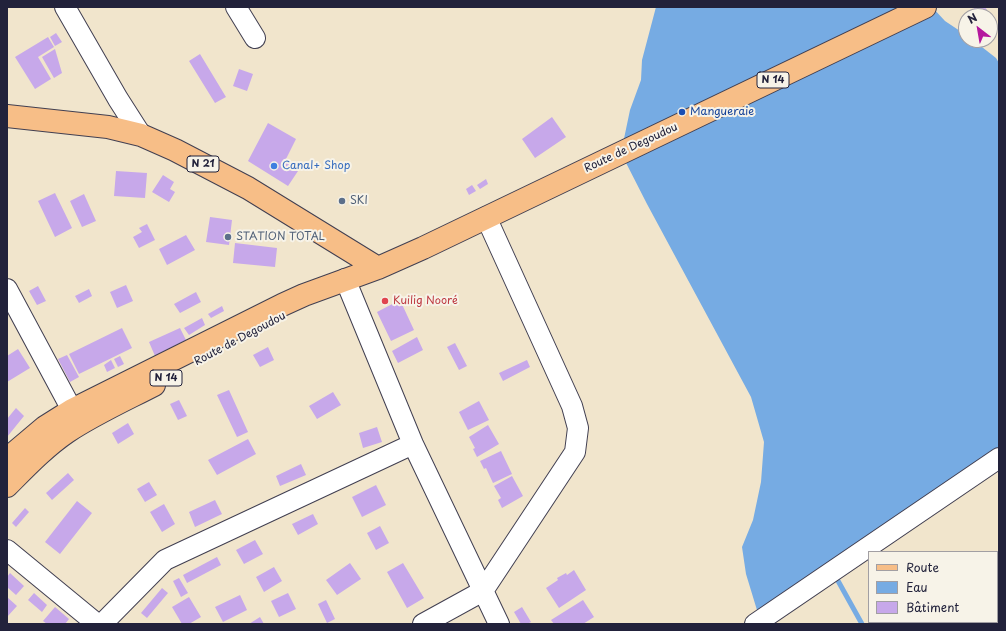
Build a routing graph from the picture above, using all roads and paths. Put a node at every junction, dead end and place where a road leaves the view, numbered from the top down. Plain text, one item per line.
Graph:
1 (65, 7) edge
2 (236, 7) edge
3 (925, 7) edge
4 (255, 38) dead end
5 (7, 116) edge
6 (141, 135) junction
7 (486, 217) junction
8 (378, 268) junction
9 (340, 282) junction
10 (7, 289) edge
11 (72, 410) junction
12 (413, 444) junction
13 (999, 458) edge
14 (7, 459) edge
15 (7, 486) edge
16 (7, 550) edge
17 (483, 591) junction
18 (97, 624) edge
19 (102, 624) edge
20 (423, 624) edge
21 (499, 624) edge
22 (755, 624) edge

1 - 6 street
2 - 4 street
3 - 7 main road, Route de Degoudou / N 14
5 - 6 main road, N 21
6 - 8 main road, N 21
7 - 8 main road, Route de Degoudou / N 14
7 - 17 street
8 - 9 main road, Route de Degoudou / N 14
9 - 11 main road, Route de Degoudou / N 14
9 - 12 street
9 - 15 main road, Route de Degoudou / N 14
10 - 11 street
11 - 14 main road, Route de Degoudou / N 14
12 - 17 street
12 - 19 street
13 - 22 street
16 - 18 street
17 - 20 street
17 - 21 street

